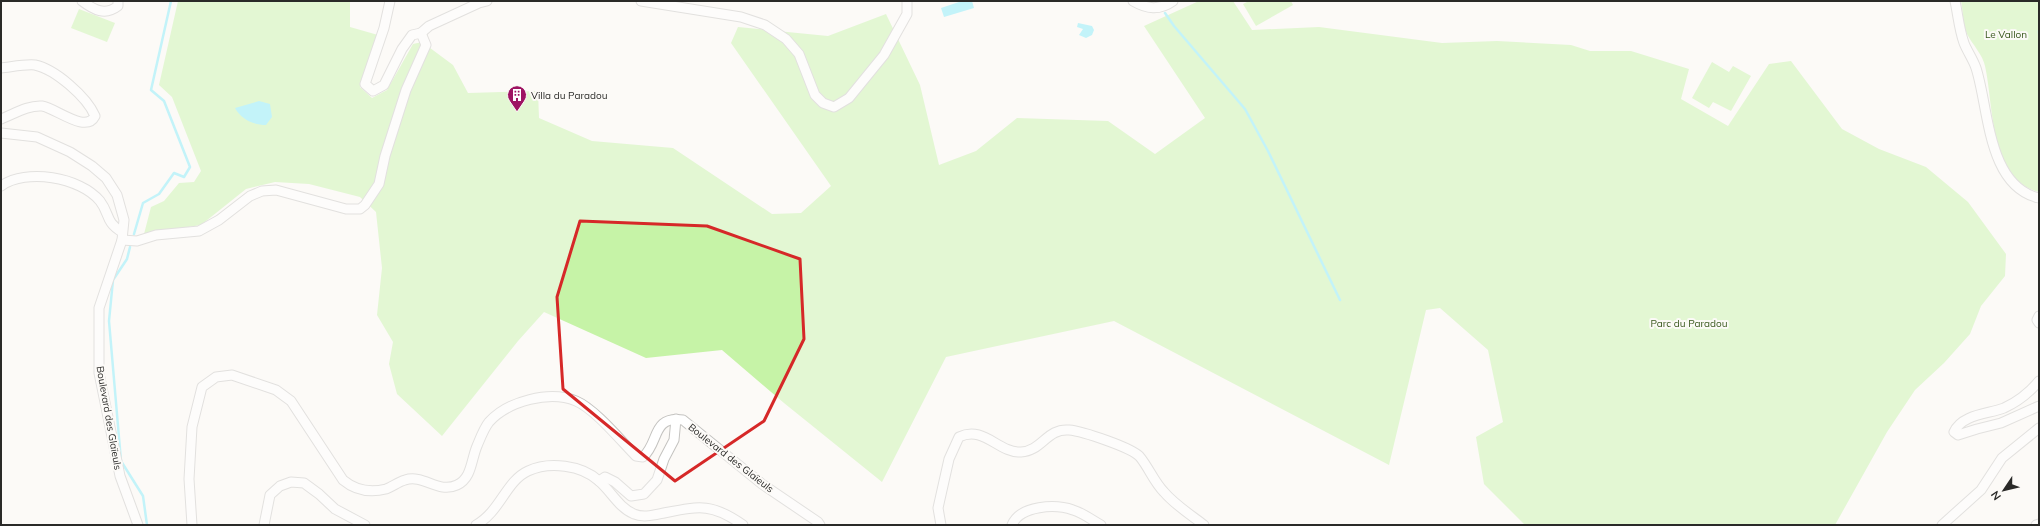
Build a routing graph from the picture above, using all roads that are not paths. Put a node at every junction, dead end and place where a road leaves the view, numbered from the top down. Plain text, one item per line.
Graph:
1 (82, 1) edge
2 (118, 1) edge
3 (390, 1) edge
4 (487, 1) edge
5 (641, 1) edge
6 (907, 1) edge
7 (1133, 1) edge
8 (1173, 1) edge
9 (1955, 1) edge
10 (421, 33) junction
11 (1, 68) edge
12 (1, 119) edge
13 (1, 133) edge
14 (1, 186) edge
15 (2039, 198) edge
16 (122, 236) junction
17 (2039, 316) edge
18 (2039, 323) edge
19 (2039, 381) edge
20 (2039, 406) edge
21 (676, 419) junction
22 (2039, 428) edge
23 (599, 481) junction
24 (138, 525) edge
25 (192, 525) edge
26 (264, 525) edge
27 (365, 525) edge
28 (476, 525) edge
29 (743, 525) edge
30 (820, 525) edge
31 (941, 525) edge
32 (1012, 525) edge
33 (1100, 525) edge
34 (1204, 525) edge
35 (1942, 525) edge

1 - 2 street
3 - 10 street
4 - 10 street
5 - 6 street
7 - 8 street
9 - 15 street
10 - 16 street
11 - 12 street
13 - 16 street, Boulevard des Glaïeuls
14 - 16 street
16 - 24 street, Boulevard des Glaïeuls
17 - 18 street
19 - 20 street
21 - 23 street
21 - 25 street, Boulevard des Glaïeuls
21 - 30 street, Boulevard des Glaïeuls
22 - 35 street
23 - 28 street
23 - 29 street
26 - 27 street
31 - 34 street
32 - 33 street

